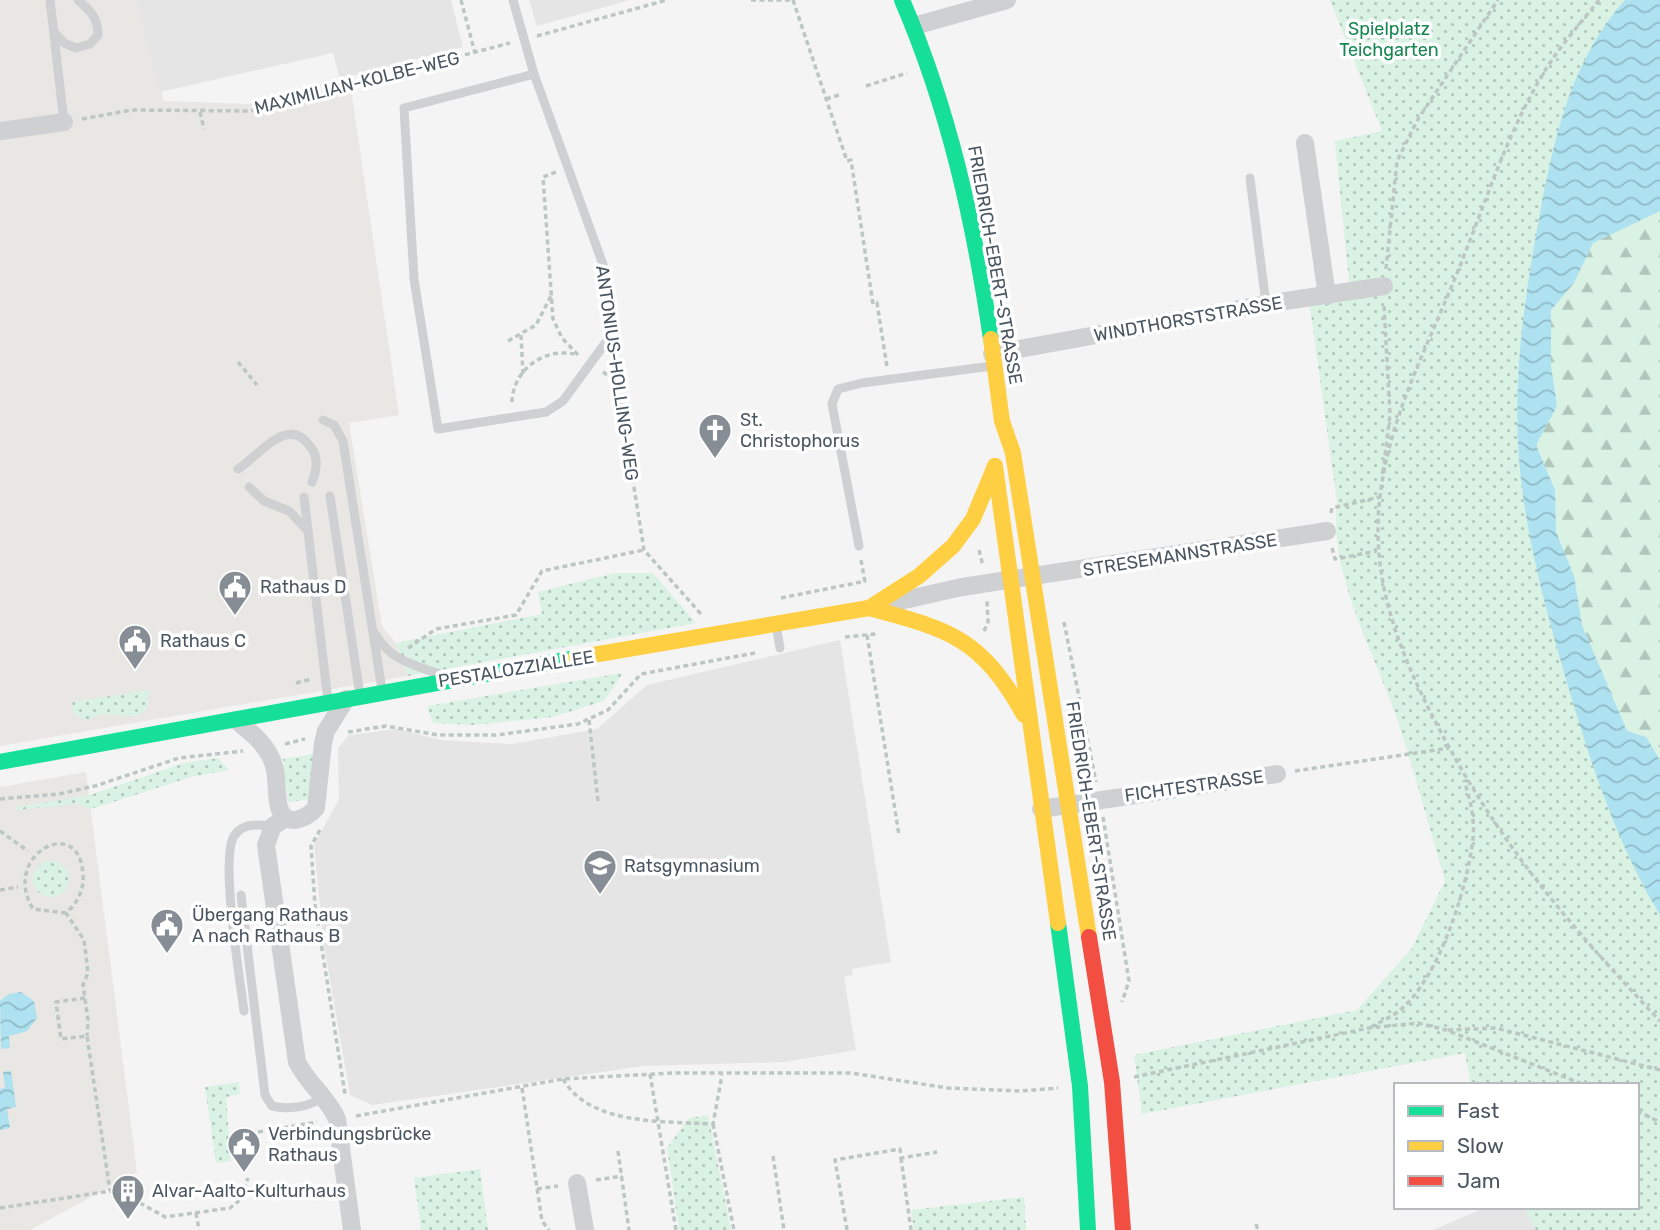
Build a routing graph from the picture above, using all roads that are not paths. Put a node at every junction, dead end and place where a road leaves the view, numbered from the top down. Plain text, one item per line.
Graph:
1 (50, 0) edge
2 (78, 0) edge
3 (513, 0) edge
4 (902, 0) edge
5 (1007, 0) edge
6 (914, 26) junction
7 (54, 32) junction
8 (534, 74) junction
9 (64, 122) joint
10 (0, 131) edge
11 (1305, 143) dead end
12 (1250, 178) dead end
13 (1384, 286) road end
14 (1327, 296) junction
15 (1266, 304) junction
16 (993, 360) junction
17 (323, 420) dead end
18 (1002, 421) junction
19 (995, 466) junction
20 (238, 469) dead end
21 (312, 482) dead end
22 (249, 487) dead end
23 (330, 496) dead end
24 (304, 497) dead end
25 (307, 531) junction
26 (1327, 531) road end
27 (859, 546) road end
28 (1033, 576) junction
29 (1011, 580) junction
30 (869, 608) junction
31 (776, 625) junction
32 (372, 628) junction
33 (780, 648) road end
34 (454, 679) junction
35 (382, 692) junction
36 (353, 697) junction
37 (328, 703) junction
38 (236, 720) junction
39 (1028, 724) junction
40 (0, 762) edge
41 (1277, 774) road end
42 (1068, 805) junction
43 (1041, 809) junction
44 (280, 822) junction
45 (241, 895) dead end
46 (244, 1011) dead end
47 (322, 1098) junction
48 (578, 1183) dead end
49 (352, 1230) edge
50 (585, 1230) edge
51 (1088, 1230) edge
52 (1123, 1230) edge

1 - 7 lane
2 - 7 lane
3 - 8 lane, ANTONIUS-HOLLING-WEG
4 - 6 street, FRIEDRICH-EBERT-STRASSE
5 - 6 street
6 - 16 street, FRIEDRICH-EBERT-STRASSE
7 - 9 lane
8 - 8 lane, ANTONIUS-HOLLING-WEG
9 - 10 street
11 - 14 street
12 - 15 lane
13 - 14 street, WINDTHORSTSTRASSE
14 - 15 street, WINDTHORSTSTRASSE
15 - 16 street, WINDTHORSTSTRASSE
16 - 18 street, FRIEDRICH-EBERT-STRASSE
16 - 27 lane
17 - 32 lane
18 - 19 street, FRIEDRICH-EBERT-STRASSE
18 - 28 street, FRIEDRICH-EBERT-STRASSE
19 - 29 street, FRIEDRICH-EBERT-STRASSE
19 - 30 street
20 - 21 lane
22 - 25 lane
23 - 36 lane
24 - 25 lane
25 - 37 lane
26 - 28 street, STRESEMANNSTRASSE
28 - 29 street, PESTALOZZIALLEE
28 - 42 street, FRIEDRICH-EBERT-STRASSE
29 - 30 street, PESTALOZZIALLEE
29 - 39 street, FRIEDRICH-EBERT-STRASSE
30 - 31 street, PESTALOZZIALLEE
30 - 39 street
31 - 33 lane
31 - 34 street, PESTALOZZIALLEE
32 - 34 lane
32 - 35 lane
34 - 35 street, PESTALOZZIALLEE
35 - 36 street, PESTALOZZIALLEE
36 - 37 street, PESTALOZZIALLEE
36 - 44 street
37 - 38 street, PESTALOZZIALLEE
38 - 40 street, PESTALOZZIALLEE
38 - 44 street
39 - 43 street, FRIEDRICH-EBERT-STRASSE
41 - 42 street, FICHTESTRASSE
42 - 43 street, FICHTESTRASSE
42 - 52 street, FRIEDRICH-EBERT-STRASSE
43 - 51 street, FRIEDRICH-EBERT-STRASSE
44 - 46 lane
44 - 47 street
45 - 47 lane
47 - 49 street
48 - 50 street

